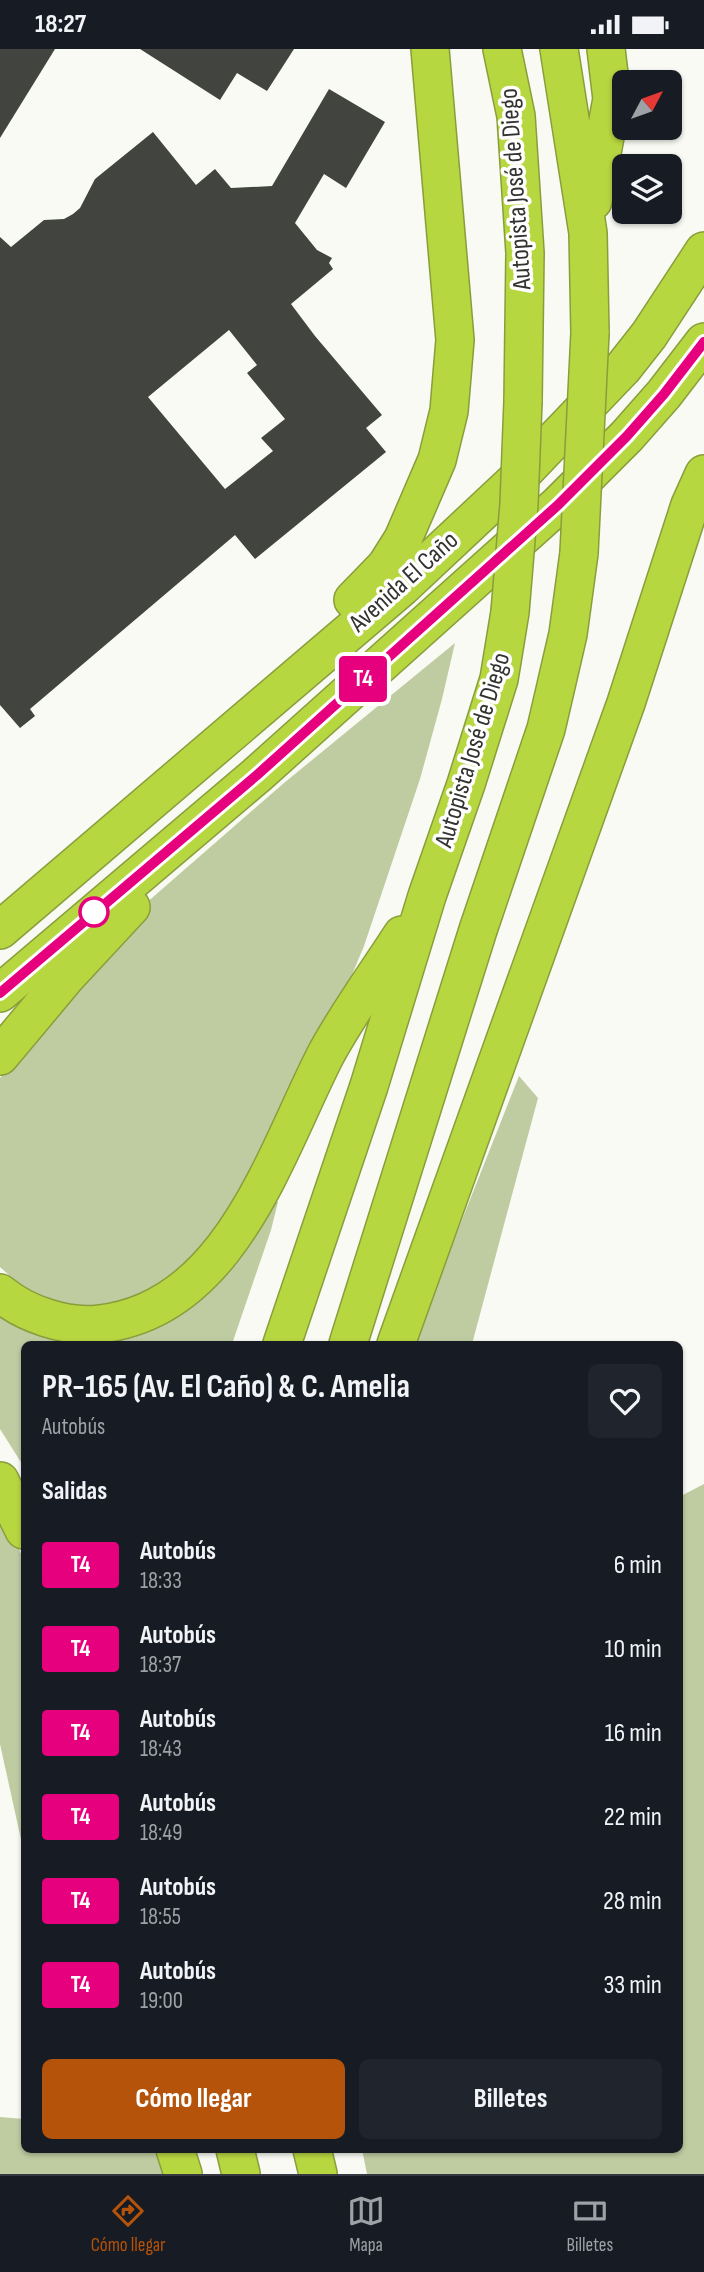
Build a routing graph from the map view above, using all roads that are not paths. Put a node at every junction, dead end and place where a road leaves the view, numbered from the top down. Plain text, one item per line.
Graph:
1 (430, 49) edge
2 (502, 49) edge
3 (559, 49) edge
4 (607, 49) edge
5 (588, 233) junction
6 (704, 251) edge
7 (704, 342) edge
8 (704, 474) edge
9 (257, 775) junction
10 (143, 807) junction
11 (427, 896) junction
12 (4, 923) edge
13 (0, 993) edge
14 (0, 1056) edge
15 (0, 1293) edge
16 (283, 1341) edge
17 (349, 1341) edge
18 (397, 1341) edge
19 (0, 1481) edge
20 (21, 1524) edge
21 (176, 2153) edge
22 (236, 2153) edge
23 (313, 2153) edge
24 (183, 2174) edge
25 (241, 2174) edge
26 (318, 2174) edge

1 - 10 highway
2 - 11 highway, Autopista José de Diego, bridge
3 - 5 highway
4 - 5 highway
5 - 17 highway, bridge
6 - 10 highway, Avenida El Caño
7 - 9 highway, Avenida El Caño
8 - 18 highway
9 - 13 highway, Avenida El Caño
9 - 14 highway
10 - 12 highway, Avenida El Caño
11 - 15 highway
11 - 16 highway, Autopista José de Diego
19 - 20 highway
21 - 24 highway
22 - 25 highway
23 - 26 highway

